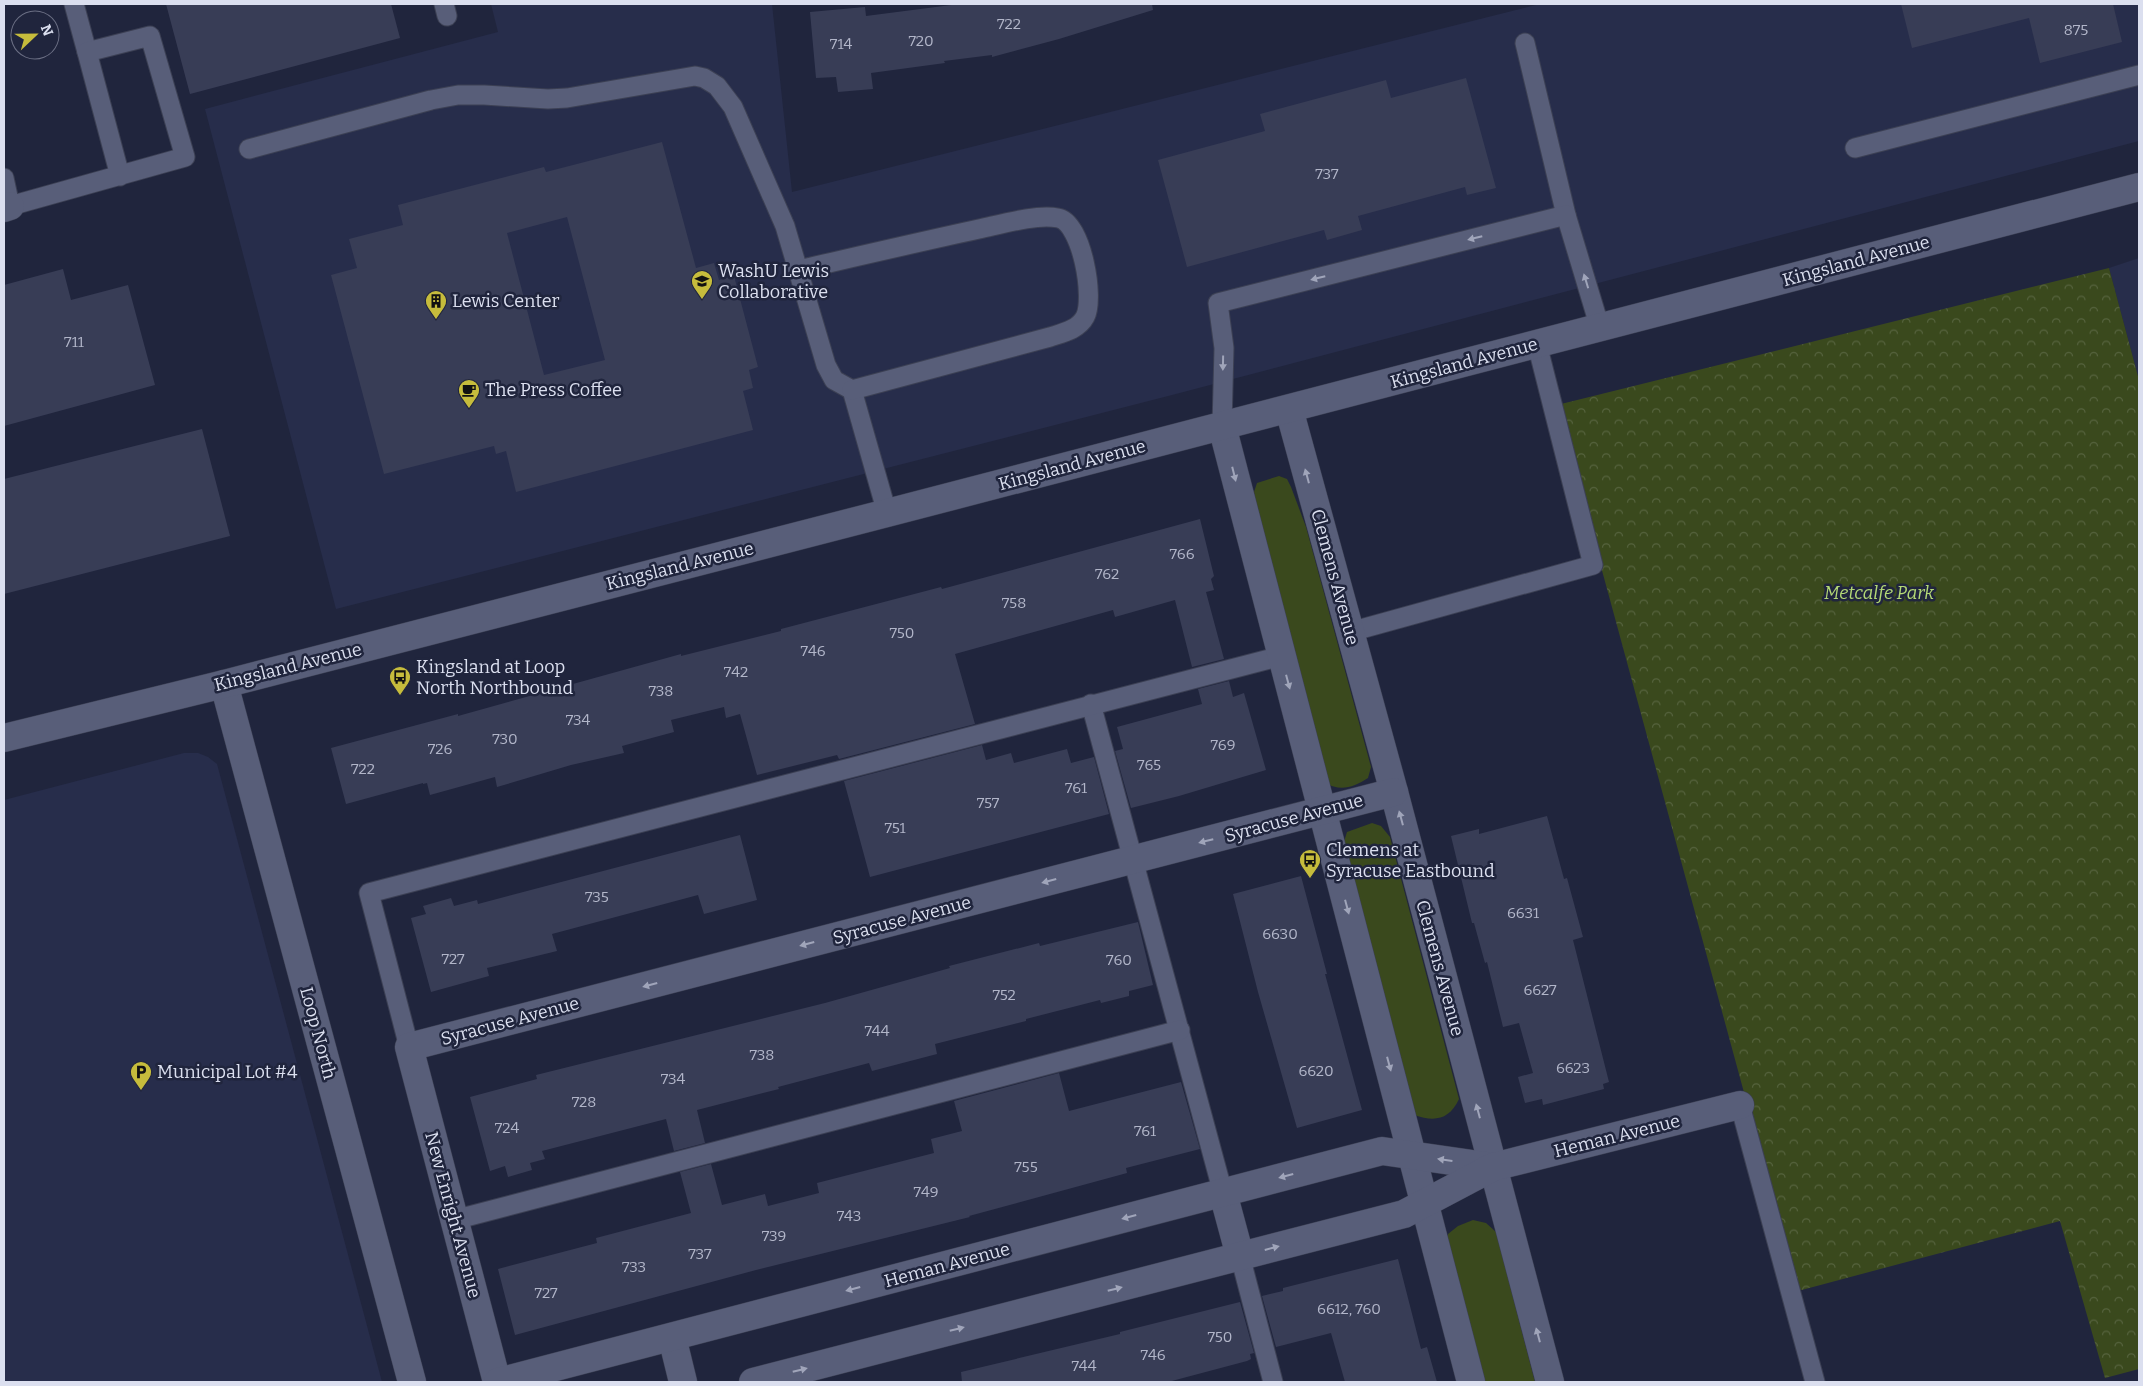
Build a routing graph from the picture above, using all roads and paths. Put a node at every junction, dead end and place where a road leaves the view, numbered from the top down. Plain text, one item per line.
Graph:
1 (74, 4) edge
2 (1525, 43) dead end
3 (87, 52) junction
4 (2139, 75) edge
5 (1856, 148) dead end
6 (249, 149) dead end
7 (120, 176) junction
8 (4, 178) edge
9 (2139, 186) edge
10 (7, 207) edge
11 (1566, 215) junction
12 (798, 270) junction
13 (1600, 328) junction
14 (1537, 344) junction
15 (852, 390) junction
16 (1289, 409) junction
17 (1222, 426) junction
18 (887, 513) junction
19 (1350, 632) junction
20 (1281, 656) junction
21 (224, 684) junction
22 (1091, 704) junction
23 (4, 738) edge
24 (1394, 792) junction
25 (1321, 811) junction
26 (1135, 859) junction
27 (1180, 1030) junction
28 (409, 1047) junction
29 (1740, 1105) joint
30 (1413, 1156) junction
31 (1493, 1167) junction
32 (1223, 1192) junction
33 (1425, 1203) junction
34 (454, 1220) junction
35 (1240, 1256) junction
36 (672, 1337) junction
37 (412, 1382) edge
38 (497, 1382) edge
39 (683, 1382) edge
40 (753, 1382) edge
41 (1273, 1382) edge
42 (1471, 1382) edge
43 (1550, 1382) edge
44 (1815, 1382) edge

1 - 3 lane
2 - 11 lane
3 - 7 lane
3 - 7 lane
4 - 5 lane
6 - 12 lane
7 - 10 lane
8 - 10 lane
9 - 13 street, Kingsland Avenue
13 -> 11 lane
11 -> 17 lane
12 - 15 lane
12 - 15 lane
13 - 14 street, Kingsland Avenue
14 - 16 street, Kingsland Avenue
14 - 19 lane
15 - 18 lane
16 - 17 street, Kingsland Avenue
19 -> 16 street, Clemens Avenue
17 - 18 street, Kingsland Avenue
17 -> 20 street
18 - 21 street, Kingsland Avenue
19 - 24 street, Clemens Avenue
20 - 22 lane
20 -> 25 street
21 - 23 street, Kingsland Avenue
21 - 37 street, Loop North
22 - 26 lane
22 - 28 lane
24 - 25 street, Syracuse Avenue
31 -> 24 street, Clemens Avenue
25 -> 26 street, Syracuse Avenue
25 -> 30 street
26 - 27 lane
26 -> 28 street, Syracuse Avenue
27 - 32 lane
27 - 34 lane
28 - 34 street, New Enright Avenue
29 - 31 street, Heman Avenue
29 - 44 lane
31 -> 30 street, Heman Avenue
30 -> 32 street, Heman Avenue
30 - 33 street
31 - 33 street, Heman Avenue
43 -> 31 street, Clemens Avenue
32 - 35 street
32 -> 36 street, Heman Avenue
35 -> 33 street, Heman Avenue
33 - 42 street
34 - 38 street, New Enright Avenue
40 -> 35 street, Heman Avenue
35 - 41 lane
36 - 38 street, Heman Avenue
36 - 39 street

